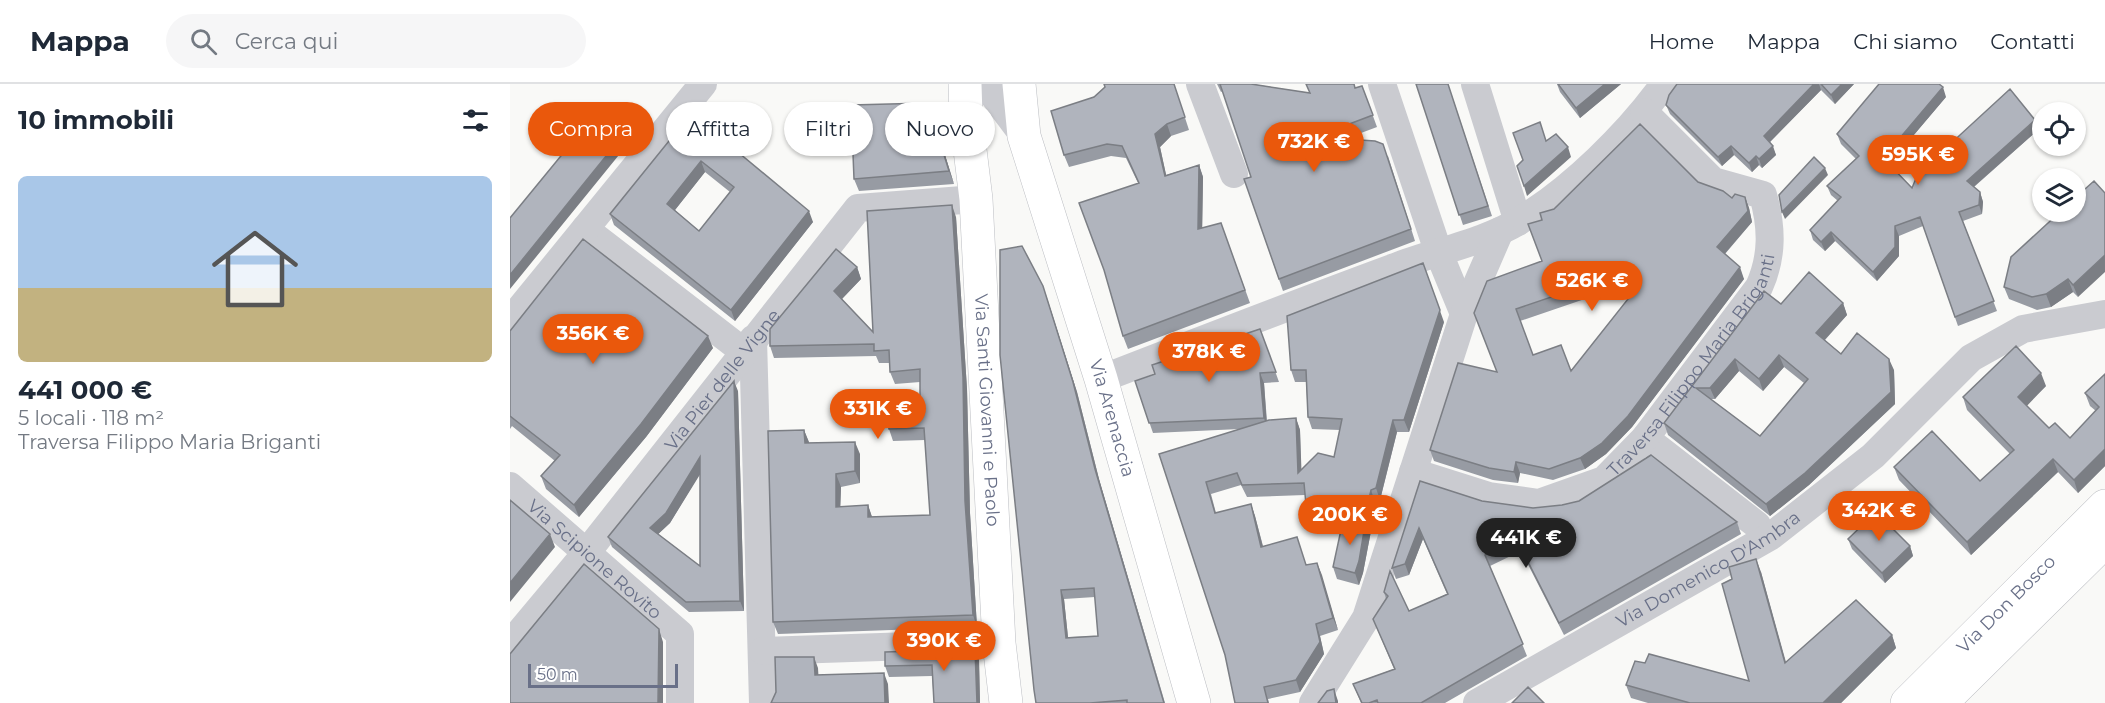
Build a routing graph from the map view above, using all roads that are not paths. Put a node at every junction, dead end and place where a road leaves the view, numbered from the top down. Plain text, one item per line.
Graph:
1 (703, 84) edge
2 (950, 84) edge
3 (965, 84) edge
4 (985, 84) edge
5 (1018, 84) edge
6 (1200, 84) edge
7 (1382, 84) edge
8 (1474, 84) edge
9 (1664, 84) edge
10 (959, 102) edge
11 (966, 102) edge
12 (1644, 112) junction
13 (1024, 136) junction
14 (971, 156) edge
15 (1233, 174) dead end
16 (976, 199) junction
17 (1509, 227) junction
18 (585, 229) junction
19 (1438, 251) junction
20 (1464, 314) junction
21 (2105, 314) edge
22 (510, 321) edge
23 (748, 345) junction
24 (1101, 379) junction
25 (1645, 438) junction
26 (1413, 472) junction
27 (510, 486) edge
28 (2105, 506) edge
29 (1757, 525) dead end
30 (2105, 541) edge
31 (587, 552) junction
32 (999, 643) junction
33 (510, 644) edge
34 (763, 651) junction
35 (680, 703) edge
36 (763, 703) edge
37 (1006, 703) edge
38 (1194, 703) edge
39 (1314, 703) edge
40 (1477, 703) edge
41 (1907, 703) edge
42 (1941, 703) edge

1 - 18 street
2 - 10 street
3 - 11 main road, Via Santi Giovanni e Paolo
4 - 13 street
5 - 13 main road, Via Arenaccia
6 - 15 street
7 - 19 street
8 - 17 street
9 - 12 street
12 - 17 street
12 - 25 street, Traversa Filippo Maria Briganti
13 - 24 main road, Via Arenaccia
14 - 16 main road, Via Santi Giovanni e Paolo
16 - 23 street, Via Pier delle Vigne
16 - 32 main road, Via Santi Giovanni e Paolo
17 - 19 street
17 - 20 street
18 - 22 street
18 - 23 street
19 - 20 street
19 - 24 street
20 - 26 street
21 - 40 street, Via Domenico D'Ambra
23 - 31 street, Via Pier delle Vigne
23 - 34 street
24 - 38 main road, Via Arenaccia
25 - 26 street, Traversa Filippo Maria Briganti
25 - 29 street
26 - 39 street
27 - 31 street, Via Scipione Rovito
28 - 41 main road, Via Don Bosco
30 - 42 main road, Via Don Bosco
31 - 33 street, Via Pier delle Vigne
31 - 35 street, Via Scipione Rovito
32 - 34 street
32 - 37 main road, Via Santi Giovanni e Paolo
34 - 36 street

